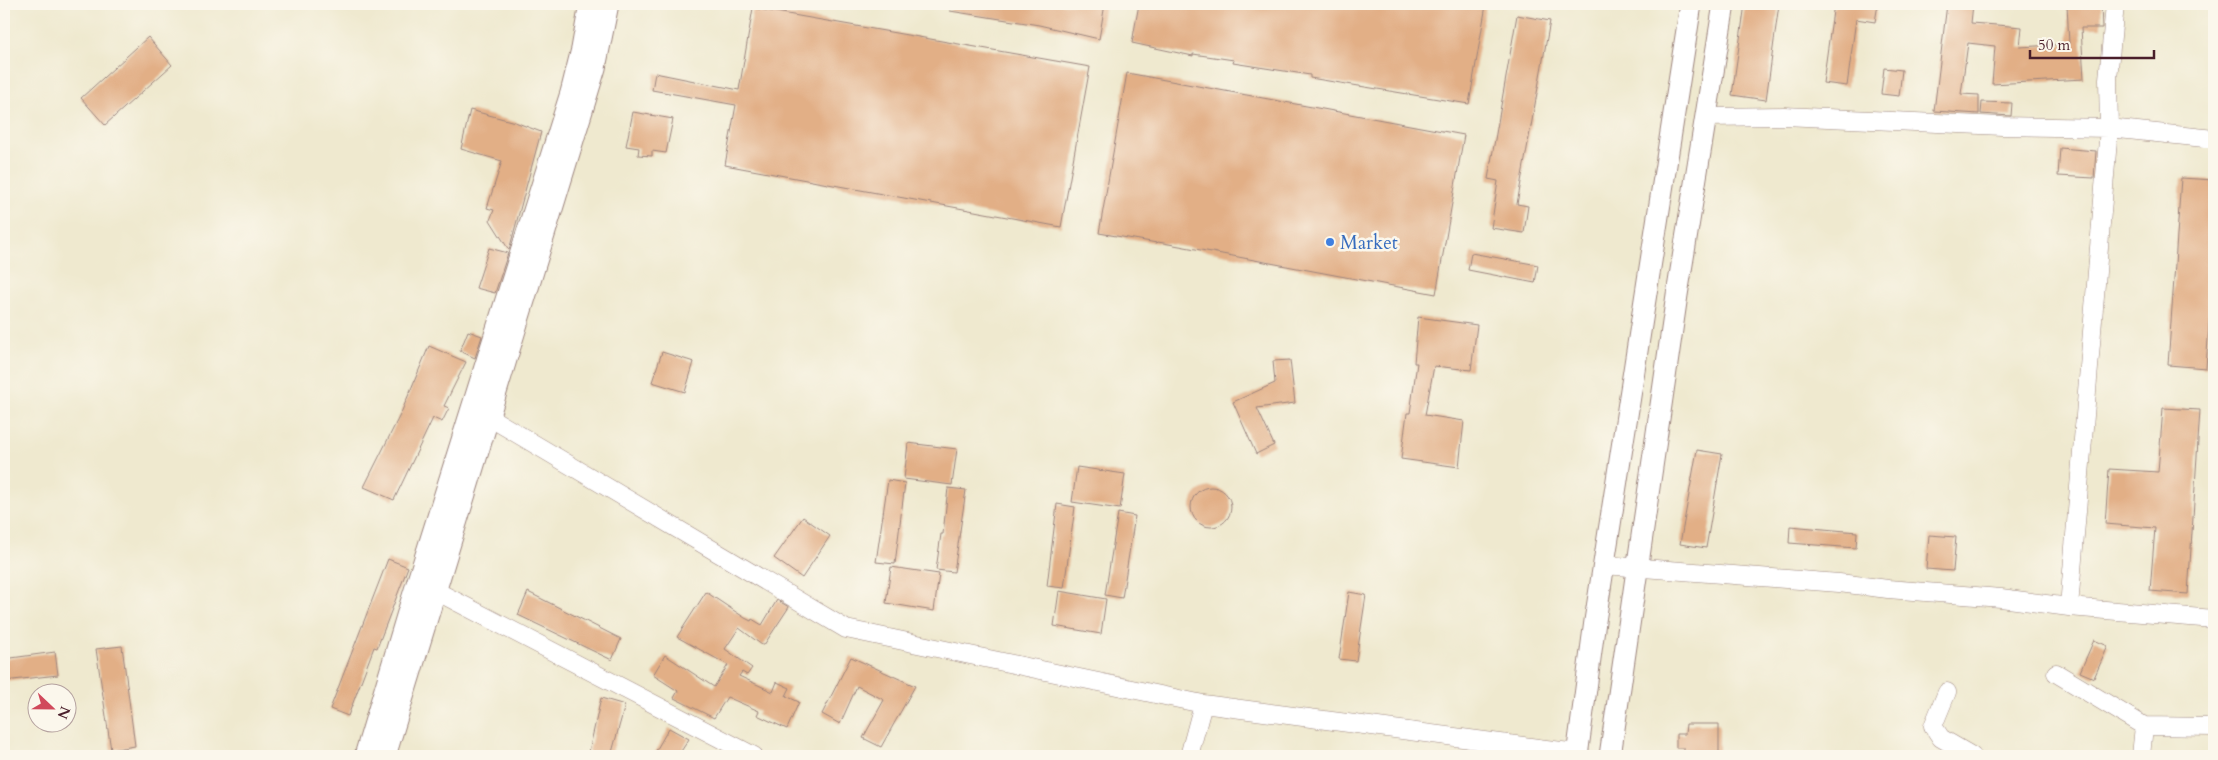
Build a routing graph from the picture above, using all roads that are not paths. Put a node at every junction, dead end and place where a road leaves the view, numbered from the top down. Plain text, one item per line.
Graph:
1 (590, 4) edge
2 (608, 4) edge
3 (1691, 4) edge
4 (1724, 4) edge
5 (2116, 4) edge
6 (1706, 117) junction
7 (2109, 128) junction
8 (2214, 139) edge
9 (1647, 292) junction
10 (1677, 295) junction
11 (489, 417) junction
12 (1604, 565) junction
13 (1637, 567) junction
14 (436, 591) junction
15 (2070, 607) junction
16 (2214, 619) edge
17 (2056, 673) dead end
18 (1947, 692) dead end
19 (1203, 704) junction
20 (2144, 726) junction
21 (2214, 727) edge
22 (1577, 754) edge
23 (365, 756) edge
24 (385, 756) edge
25 (754, 756) edge
26 (1189, 756) edge
27 (1610, 756) edge
28 (1972, 756) edge
29 (2141, 756) edge

1 - 23 main road
2 - 11 main road
3 - 9 main road
4 - 6 main road
5 - 7 street
6 - 7 street
6 - 10 main road
7 - 8 street
7 - 15 street
9 - 10 main road
9 - 12 main road
10 - 13 main road
11 - 14 main road
11 - 19 street
12 - 13 street
12 - 22 main road
13 - 15 street
13 - 27 main road
14 - 24 main road
14 - 25 street
15 - 16 street
17 - 20 street
18 - 28 street
19 - 22 street
19 - 26 street
20 - 21 street
20 - 29 street

